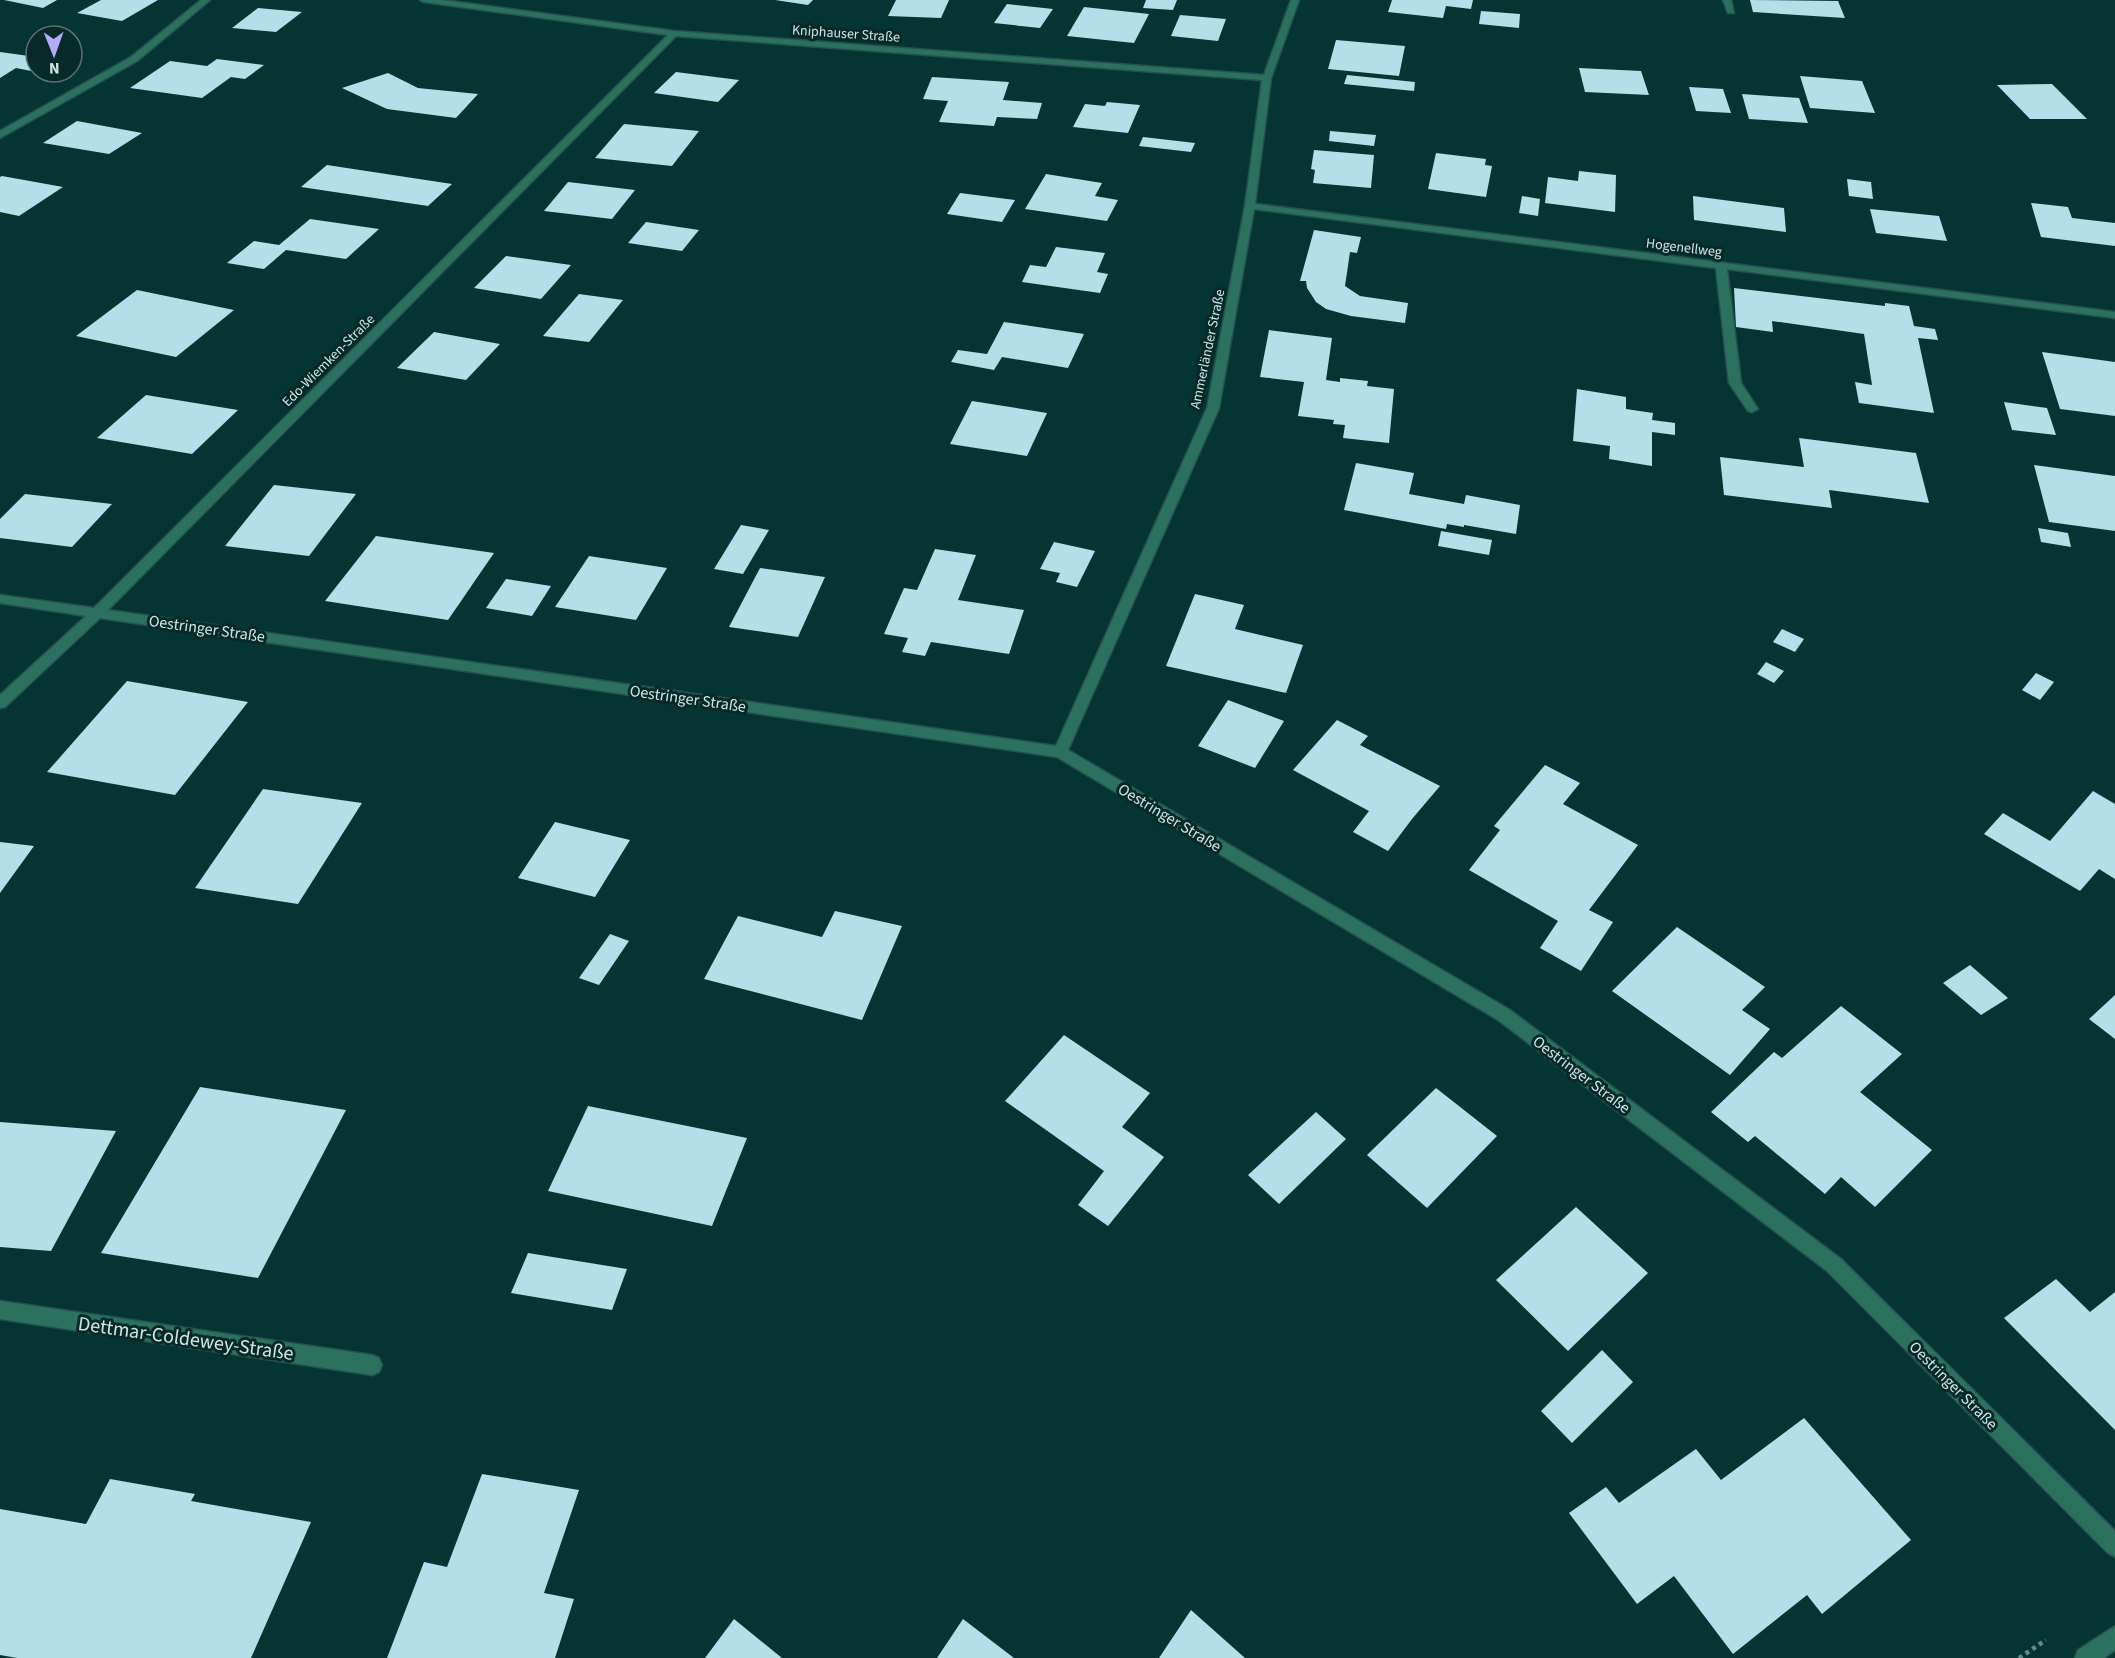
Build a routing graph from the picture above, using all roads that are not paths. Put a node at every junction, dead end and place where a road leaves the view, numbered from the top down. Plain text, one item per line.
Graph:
1 (206, 0) edge
2 (424, 0) edge
3 (1295, 0) edge
4 (1728, 0) edge
5 (1731, 11) dead end
6 (674, 33) junction
7 (1267, 78) junction
8 (0, 135) edge
9 (1250, 206) junction
10 (1722, 266) junction
11 (2115, 315) edge
12 (1752, 409) dead end
13 (0, 599) edge
14 (99, 612) junction
15 (0, 703) edge
16 (1060, 752) junction
17 (0, 1310) edge
18 (372, 1365) dead end
19 (2115, 1546) edge
20 (2115, 1637) edge
21 (2086, 1658) edge

1 - 8 street
2 - 6 street, Kniphauser Straße
3 - 7 street, Ammerländer Straße
4 - 5 street
6 - 7 street, Kniphauser Straße
6 - 14 street, Edo-Wiemken-Straße
7 - 9 street, Ammerländer Straße
9 - 10 street, Hogenellweg
9 - 16 street, Ammerländer Straße
10 - 11 street, Hogenellweg
10 - 12 street
13 - 14 street, Oestringer Straße
14 - 15 street, Edo-Wiemken-Straße
14 - 16 street, Oestringer Straße
16 - 19 street, Oestringer Straße
17 - 18 street, Dettmar-Coldewey-Straße
20 - 21 street

